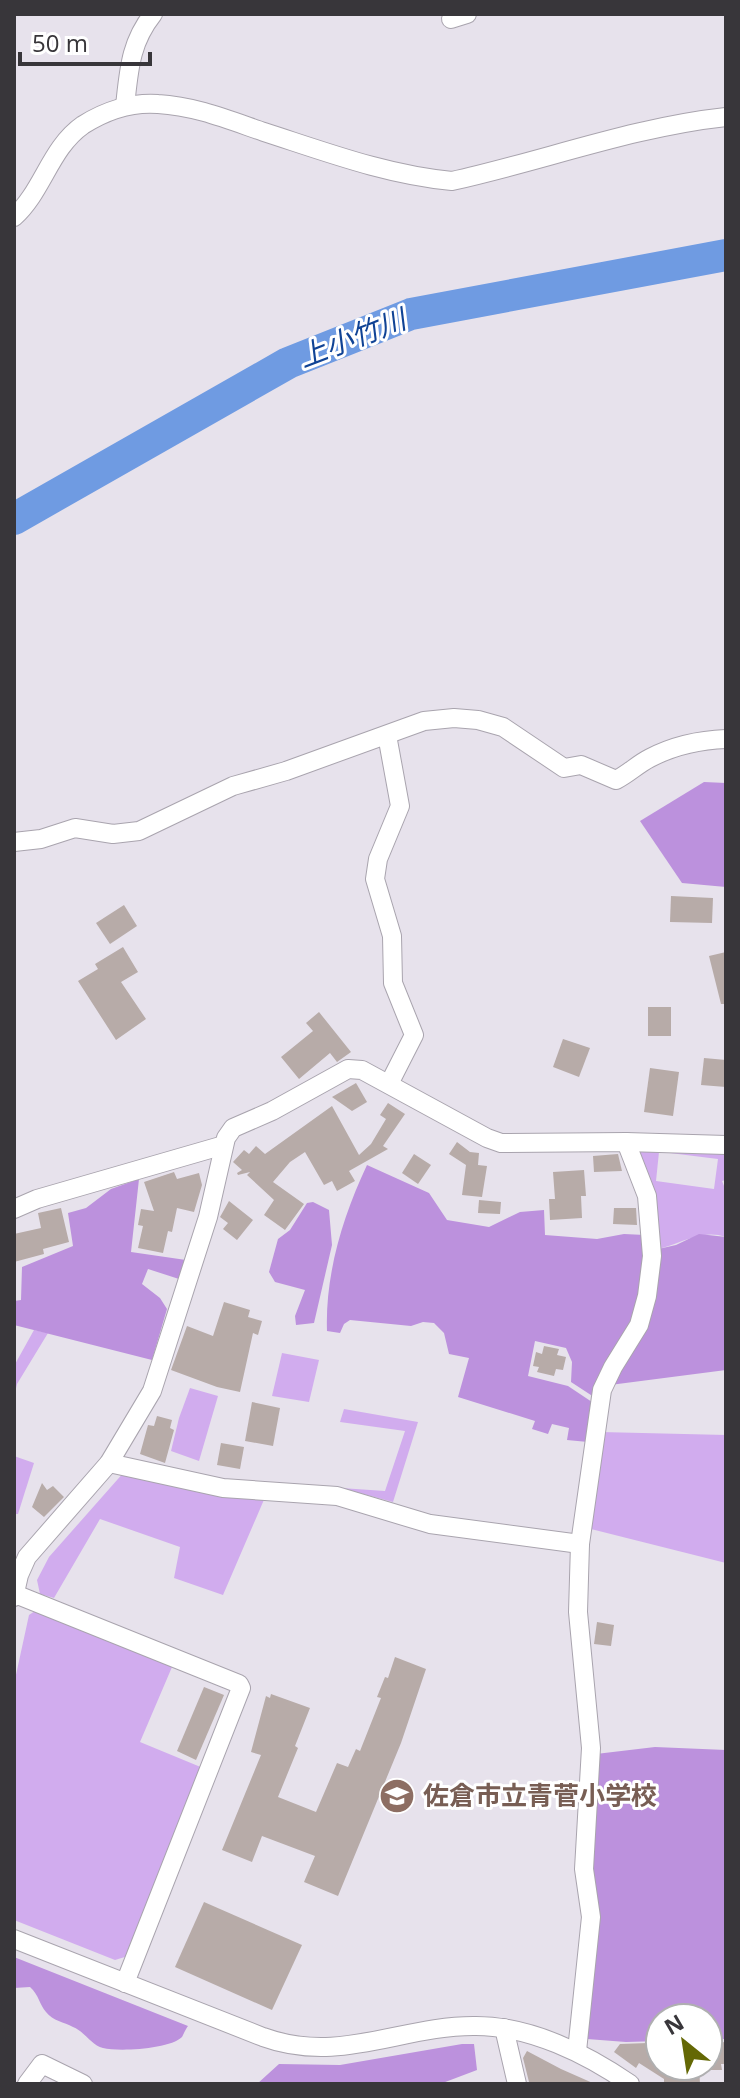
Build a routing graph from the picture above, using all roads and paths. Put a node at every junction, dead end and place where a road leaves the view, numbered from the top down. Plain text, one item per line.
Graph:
1 (153, 14) edge
2 (125, 106) junction
3 (726, 117) edge
4 (14, 217) edge
5 (387, 735) junction
6 (726, 739) edge
7 (14, 842) edge
8 (389, 1084) junction
9 (626, 1142) junction
10 (224, 1145) junction
11 (726, 1145) edge
12 (14, 1209) edge
13 (109, 1463) junction
14 (580, 1544) junction
15 (16, 1575) edge
16 (14, 1595) edge
17 (14, 1939) edge
18 (125, 1983) junction
19 (504, 2028) junction
20 (577, 2051) junction
21 (27, 2084) edge
22 (83, 2084) edge
23 (517, 2084) edge
24 (630, 2084) edge

1 - 2 street
2 - 3 street
2 - 4 street
5 - 6 street
5 - 7 street
5 - 8 street
8 - 9 street
8 - 10 street
9 - 11 street
9 - 14 street
10 - 12 street
10 - 13 street
13 - 14 street
13 - 15 street
14 - 20 street
15 - 16 street
16 - 18 street
17 - 18 street
18 - 19 street
19 - 20 street
19 - 23 street
20 - 24 street
21 - 22 street

